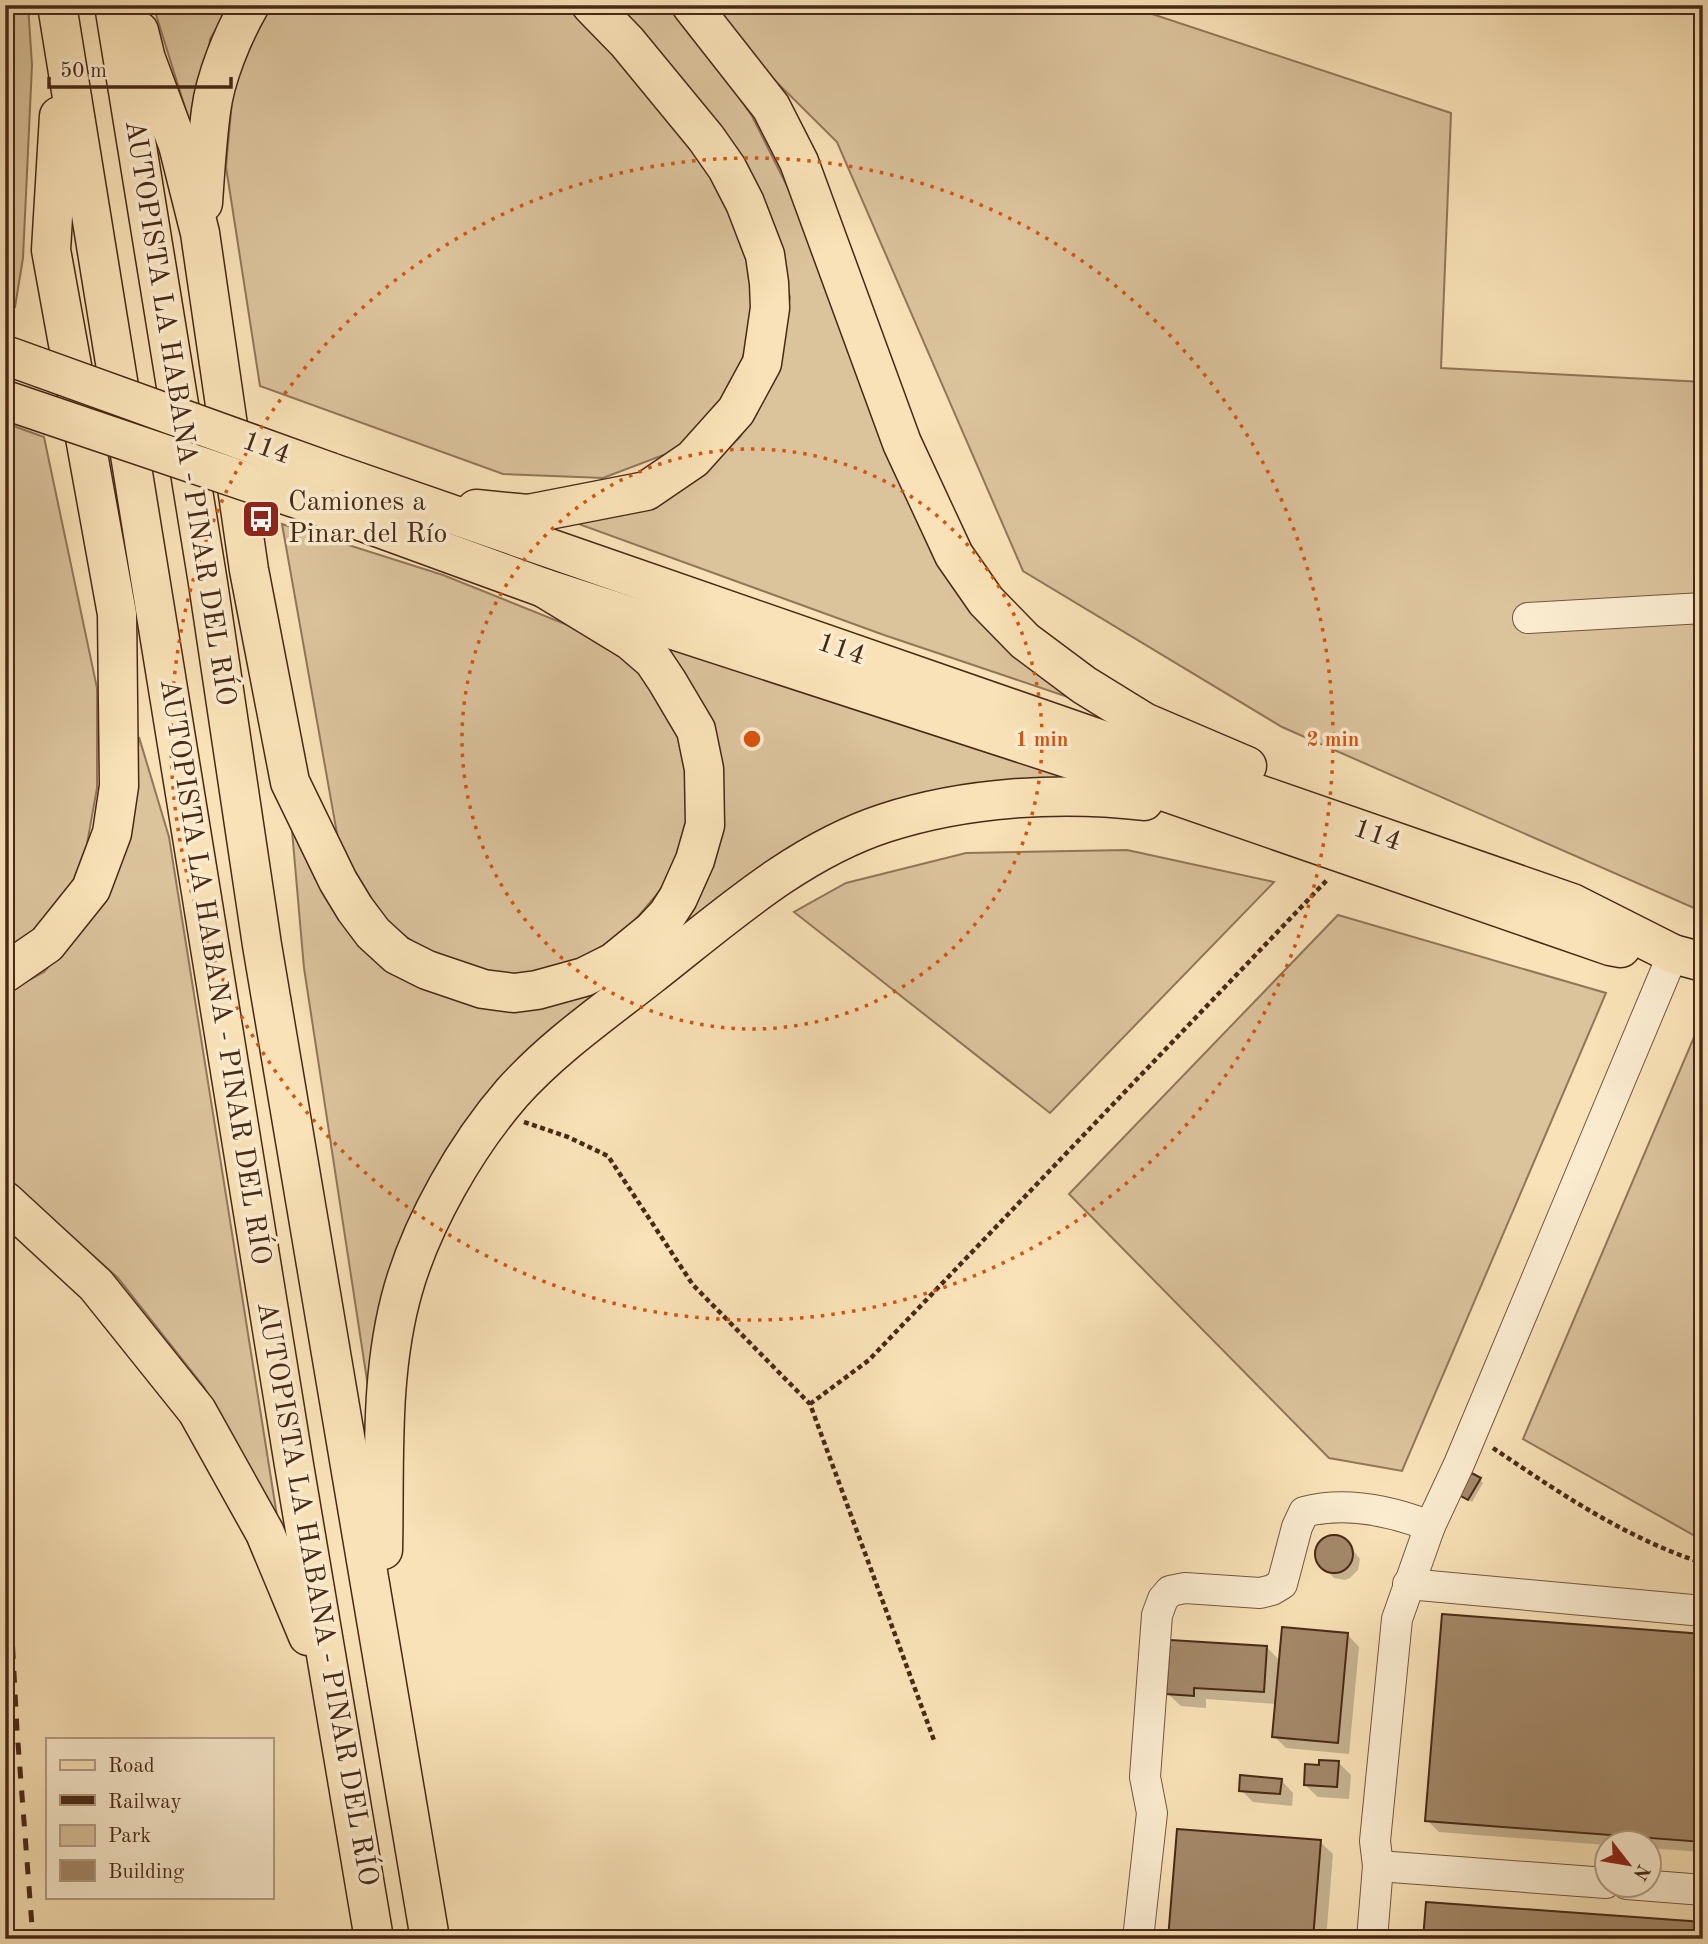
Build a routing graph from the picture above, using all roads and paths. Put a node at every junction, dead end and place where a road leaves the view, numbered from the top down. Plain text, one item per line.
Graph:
1 (57, 5) edge
2 (114, 5) edge
3 (132, 5) edge
4 (250, 5) edge
5 (591, 5) edge
6 (691, 5) edge
7 (63, 47) junction
8 (200, 233) junction
9 (5, 355) edge
10 (5, 400) edge
11 (418, 503) junction
12 (544, 588) junction
13 (1703, 608) edge
14 (117, 614) junction
15 (1528, 618) dead end
16 (263, 650) junction
17 (170, 702) junction
18 (1213, 809) junction
19 (1350, 856) junction
20 (1572, 903) junction
21 (262, 945) junction
22 (1688, 958) edge
23 (5, 973) edge
24 (497, 1113) junction
25 (8, 1203) edge
26 (810, 1404) junction
27 (1472, 1434) junction
28 (1430, 1525) junction
29 (1703, 1563) edge
30 (1408, 1584) junction
31 (1703, 1611) edge
32 (382, 1648) junction
33 (336, 1705) junction
34 (935, 1743) dead end
35 (1378, 1866) junction
36 (1592, 1882) edge
37 (1662, 1887) edge
38 (1703, 1890) edge
39 (374, 1939) edge
40 (430, 1939) edge
41 (1138, 1939) edge
42 (1372, 1939) edge

1 - 7 highway, AUTOPISTA LA HABANA - PINAR DEL RÍO
2 - 21 highway, AUTOPISTA LA HABANA - PINAR DEL RÍO
3 - 8 highway
4 - 8 highway
5 - 11 highway
6 - 20 highway
7 - 14 highway
7 - 17 highway, AUTOPISTA LA HABANA - PINAR DEL RÍO
8 - 16 highway
9 - 11 highway, 114, bridge
10 - 12 highway, 114, bridge
11 - 20 highway, 114
12 - 16 highway
12 - 18 highway, 114
13 - 15 street
14 - 17 highway
14 - 23 highway
16 - 21 highway
17 - 33 highway, AUTOPISTA LA HABANA - PINAR DEL RÍO
18 - 19 highway, 114
18 - 24 highway
19 - 22 highway, 114
19 - 26 path
20 - 22 highway, 114
21 - 32 highway, AUTOPISTA LA HABANA - PINAR DEL RÍO
22 - 27 street
24 - 26 path
24 - 32 highway
25 - 33 highway
26 - 34 path
27 - 28 street
27 - 29 path
28 - 30 street
28 - 41 street
30 - 31 street
30 - 35 street
32 - 40 highway, AUTOPISTA LA HABANA - PINAR DEL RÍO
33 - 39 highway, AUTOPISTA LA HABANA - PINAR DEL RÍO
35 - 36 street
35 - 42 street
37 - 38 street

